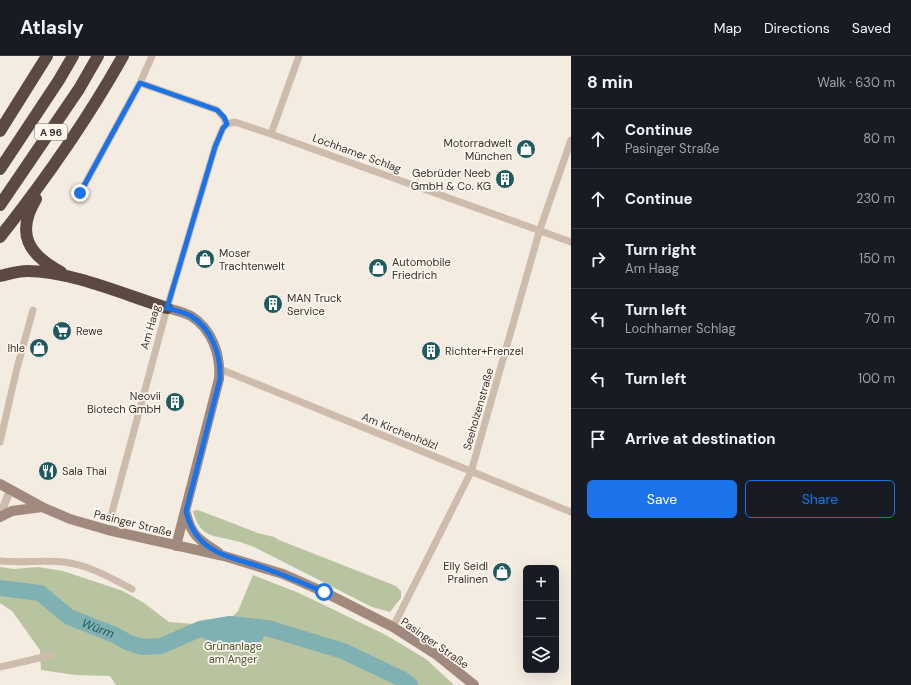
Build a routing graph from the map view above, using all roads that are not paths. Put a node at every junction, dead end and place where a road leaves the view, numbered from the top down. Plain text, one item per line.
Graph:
1 (47, 56) edge
2 (73, 56) edge
3 (98, 56) edge
4 (123, 56) edge
5 (152, 56) edge
6 (298, 56) edge
7 (140, 83) junction
8 (227, 124) junction
9 (0, 131) edge
10 (271, 134) junction
11 (571, 140) edge
12 (0, 169) edge
13 (52, 169) junction
14 (80, 193) dead end
15 (0, 205) edge
16 (540, 229) junction
17 (0, 237) edge
18 (571, 242) edge
19 (0, 276) edge
20 (71, 278) junction
21 (167, 308) junction
22 (33, 310) dead end
23 (220, 369) junction
24 (0, 442) edge
25 (471, 472) junction
26 (0, 484) edge
27 (10, 490) junction
28 (42, 506) junction
29 (186, 511) junction
30 (571, 512) edge
31 (0, 516) edge
32 (111, 516) dead end
33 (176, 546) junction
34 (224, 556) junction
35 (0, 561) edge
36 (132, 589) dead end
37 (393, 628) junction
38 (52, 655) dead end
39 (0, 667) edge
40 (474, 685) edge

1 - 9 highway
2 - 12 highway, A 96
3 - 15 highway, A 96
4 - 13 highway
5 - 7 street
6 - 10 street
7 - 8 street
7 - 14 street
8 - 10 street, Lochhamer Schlag
8 - 21 street, Am Haag
10 - 16 street, Lochhamer Schlag
11 - 16 street, Seeholzenstraße
13 - 17 highway
13 - 20 highway
16 - 18 street, Lochhamer Schlag
16 - 25 street, Seeholzenstraße
19 - 20 highway
20 - 21 highway
21 - 23 main road
21 - 32 street, Am Haag
22 - 24 street
23 - 25 street, Am Kirchenhölzl
23 - 29 main road
25 - 30 street, Am Kirchenhölzl
25 - 37 street, Seeholzenstraße
26 - 27 main road, Pasinger Straße
27 - 28 main road, Pasinger Straße
27 - 31 street
28 - 31 main road
28 - 33 main road, Pasinger Straße
29 - 33 main road
29 - 34 main road
33 - 34 main road, Pasinger Straße
34 - 37 main road, Pasinger Straße
35 - 36 street
37 - 40 main road, Pasinger Straße
38 - 39 street

